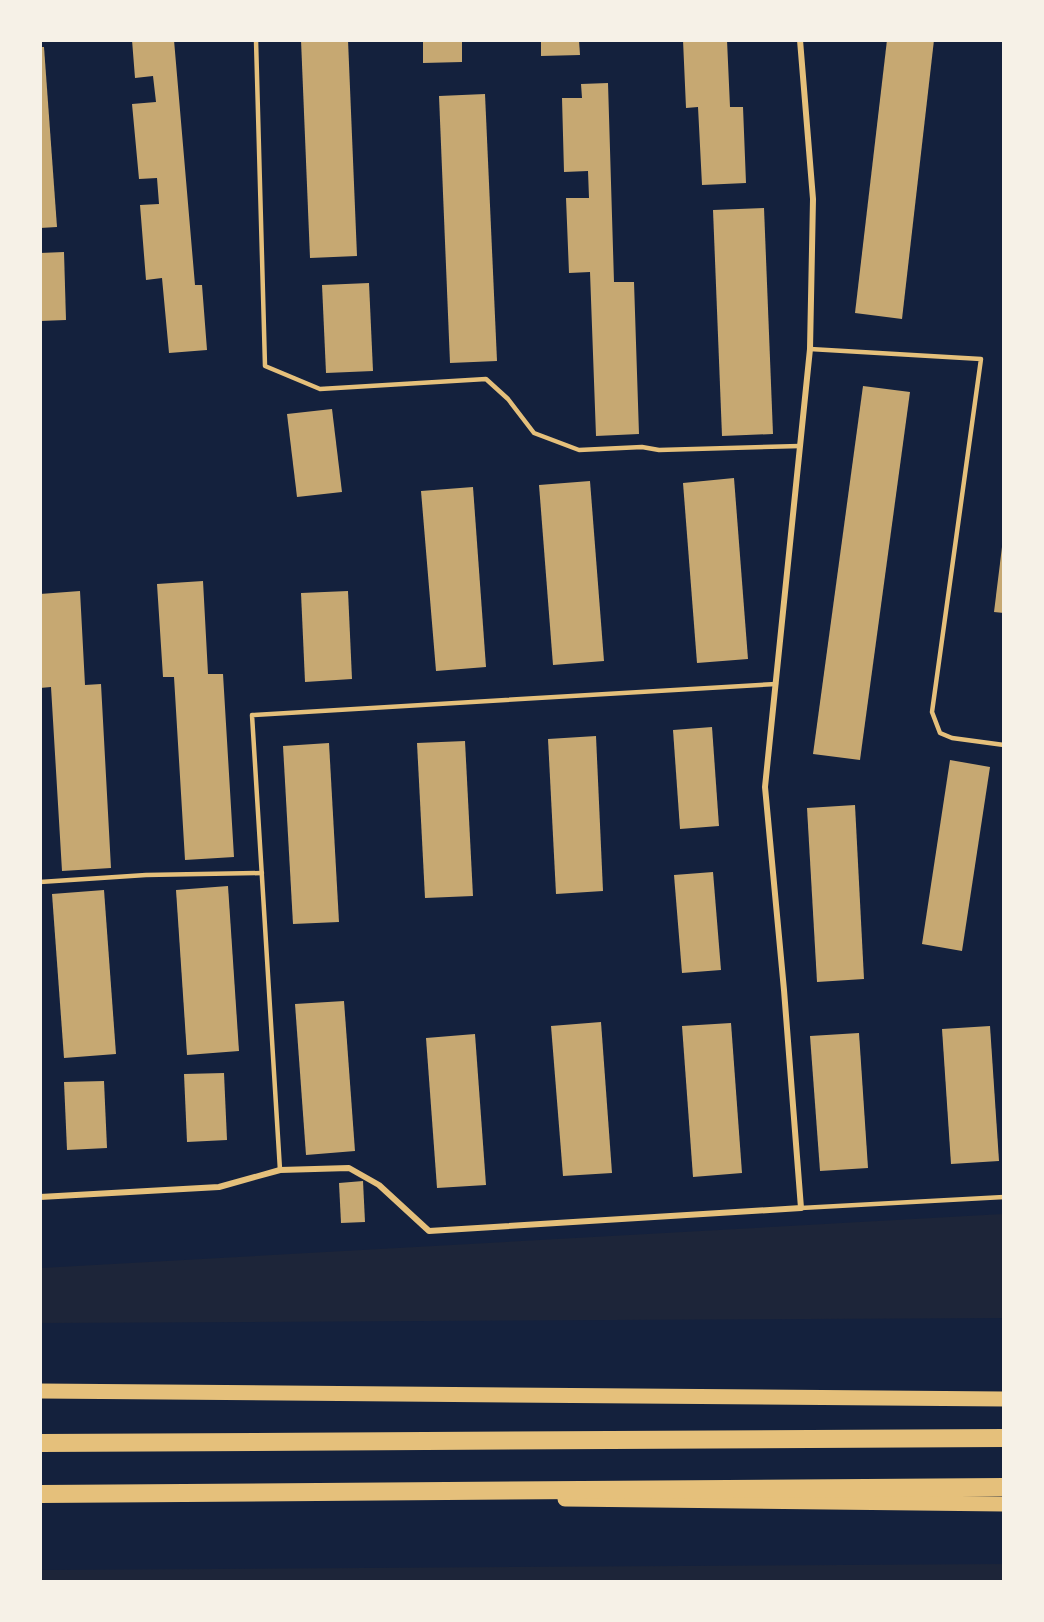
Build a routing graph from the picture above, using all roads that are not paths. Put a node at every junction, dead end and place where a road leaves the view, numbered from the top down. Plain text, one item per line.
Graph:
1 (256, 40) edge
2 (800, 40) edge
3 (810, 349) junction
4 (800, 446) junction
5 (776, 684) junction
6 (1004, 745) edge
7 (262, 873) junction
8 (40, 882) edge
9 (280, 1170) junction
10 (40, 1197) edge
11 (1004, 1197) edge
12 (801, 1208) junction
13 (40, 1391) edge
14 (1004, 1399) edge
15 (1004, 1438) edge
16 (40, 1443) edge
17 (1004, 1487) edge
18 (40, 1495) edge
19 (1004, 1504) edge

1 - 4 lane
2 - 3 street
3 - 4 street
3 - 6 lane
4 - 5 street
5 - 7 lane
5 - 12 street
7 - 8 lane
7 - 9 lane
9 - 10 street
9 - 12 street
11 - 12 lane
13 - 14 main road
15 - 16 highway
17 - 18 highway
18 - 19 main road

